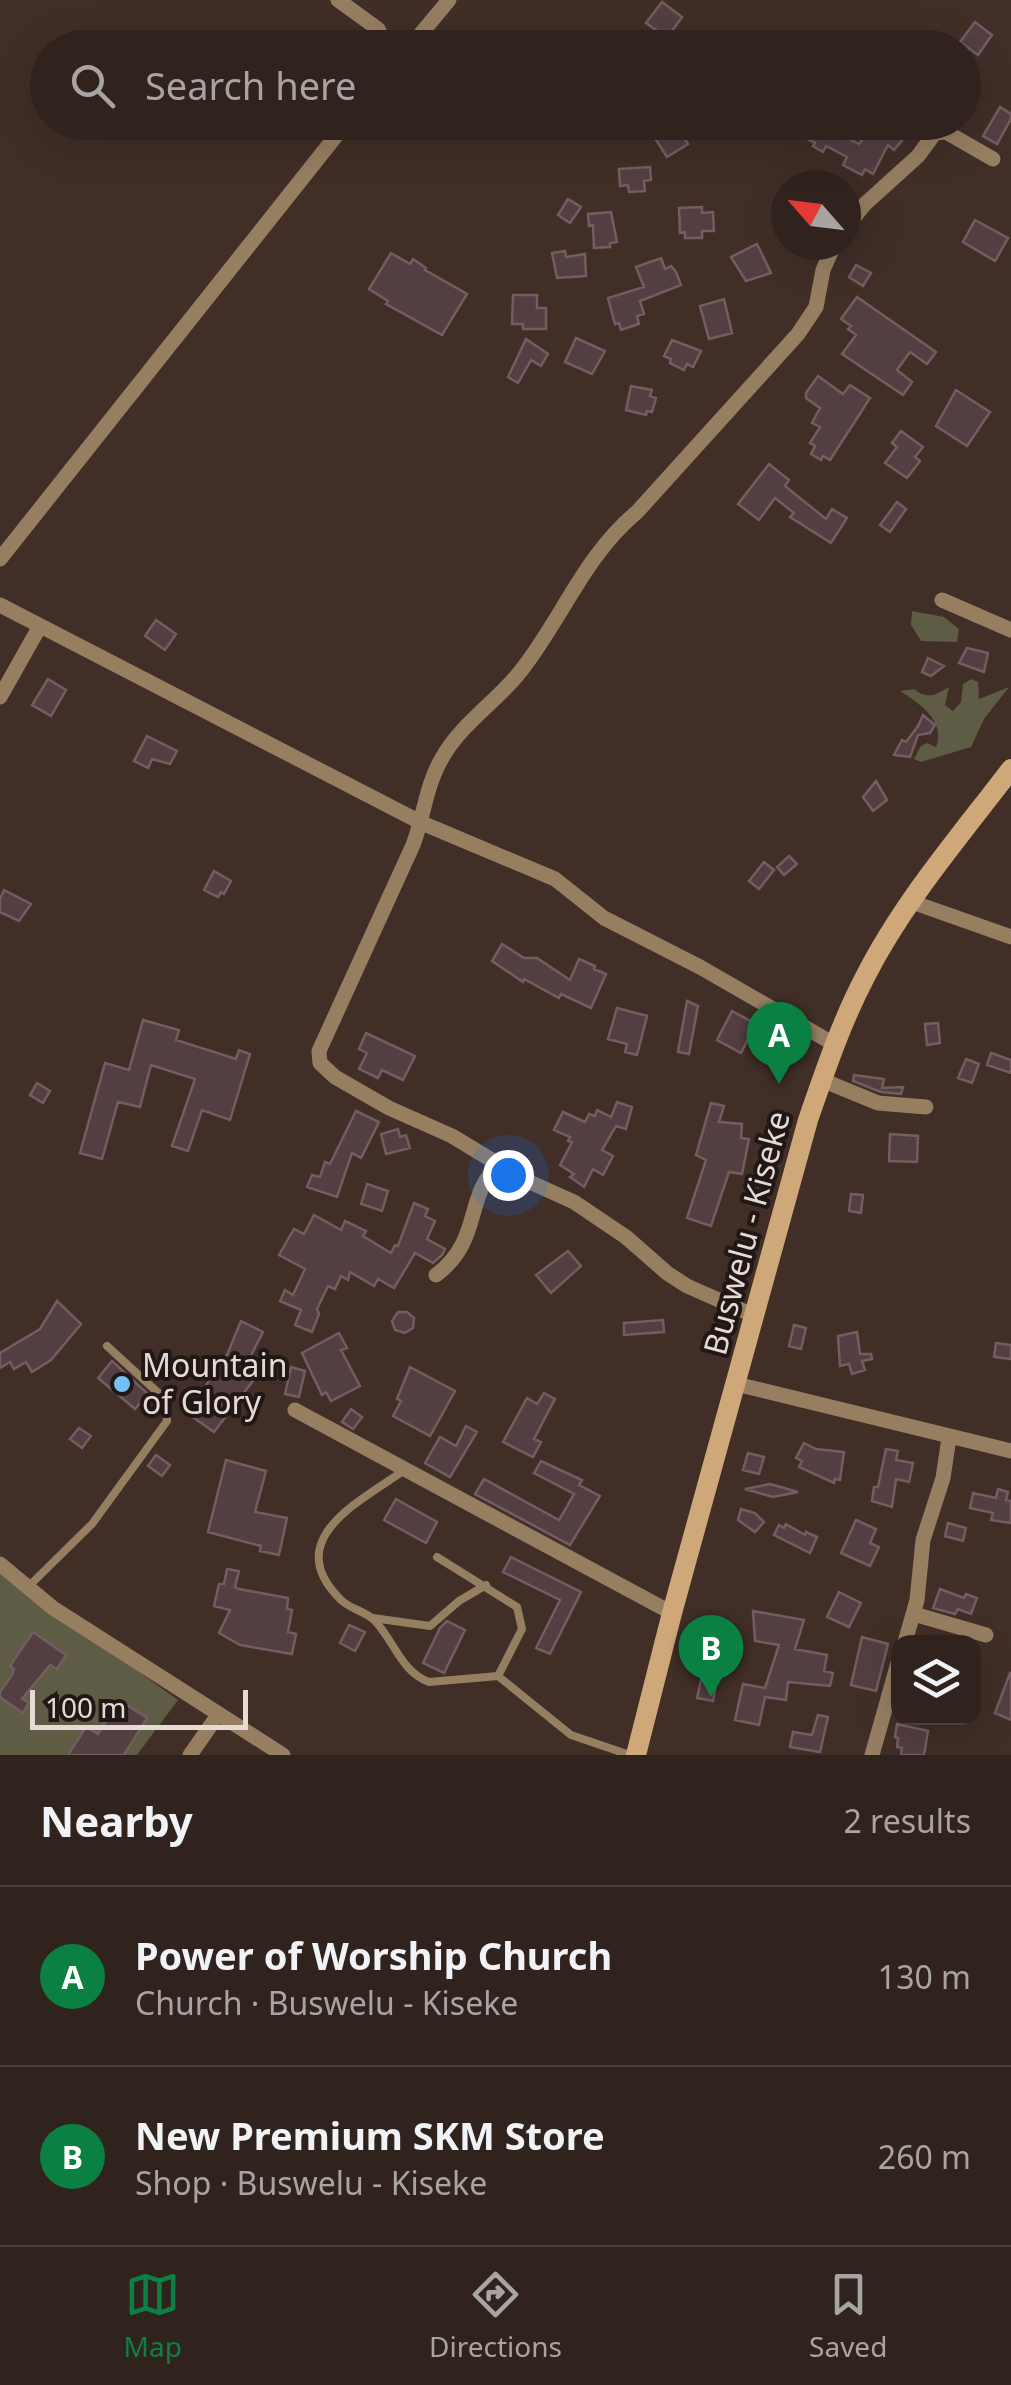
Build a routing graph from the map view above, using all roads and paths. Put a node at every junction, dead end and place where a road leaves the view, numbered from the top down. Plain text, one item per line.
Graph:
1 (338, 0) edge
2 (449, 0) edge
3 (378, 30) edge
4 (423, 30) edge
5 (333, 140) edge
6 (930, 140) edge
7 (959, 140) edge
8 (993, 160) dead end
9 (861, 209) edge
10 (827, 260) edge
11 (0, 559) edge
12 (942, 600) dead end
13 (0, 605) edge
14 (40, 626) junction
15 (1011, 630) edge
16 (0, 697) edge
17 (1011, 769) edge
18 (422, 823) junction
19 (912, 902) junction
20 (1011, 937) edge
21 (834, 1044) junction
22 (822, 1080) junction
23 (926, 1107) dead end
24 (500, 1166) junction
25 (436, 1274) dead end
26 (755, 1316) junction
27 (107, 1346) dead end
28 (736, 1384) junction
29 (296, 1410) dead end
30 (949, 1438) junction
31 (1011, 1451) edge
32 (406, 1469) junction
33 (437, 1556) dead end
34 (0, 1564) edge
35 (486, 1585) junction
36 (28, 1587) junction
37 (672, 1613) junction
38 (914, 1614) junction
39 (373, 1618) junction
40 (907, 1635) edge
41 (986, 1635) dead end
42 (498, 1676) junction
43 (891, 1688) edge
44 (218, 1715) junction
45 (190, 1755) edge
46 (283, 1755) edge
47 (633, 1755) edge
48 (872, 1755) edge

1 - 3 street
2 - 4 street
5 - 11 street
6 - 9 street
7 - 8 street
10 - 18 street
12 - 15 street
13 - 14 street
14 - 16 street
14 - 18 street
17 - 19 main road, Buswelu - Kiseke
18 - 21 street
18 - 24 street
19 - 20 street
19 - 21 main road, Buswelu - Kiseke
21 - 22 main road, Buswelu - Kiseke
22 - 23 street
22 - 26 main road, Buswelu - Kiseke
24 - 25 street
24 - 26 street
26 - 28 main road, Buswelu - Kiseke
27 - 36 lane
28 - 30 street
28 - 37 main road, Buswelu - Kiseke
29 - 32 street
30 - 31 street
30 - 38 street
32 - 37 street
32 - 39 lane
33 - 35 lane
34 - 36 street
35 - 39 lane
35 - 42 lane
36 - 44 street
37 - 47 main road, Buswelu - Kiseke
38 - 40 street
38 - 41 street
39 - 42 lane
42 - 47 lane
43 - 48 street
44 - 45 street
44 - 46 street

